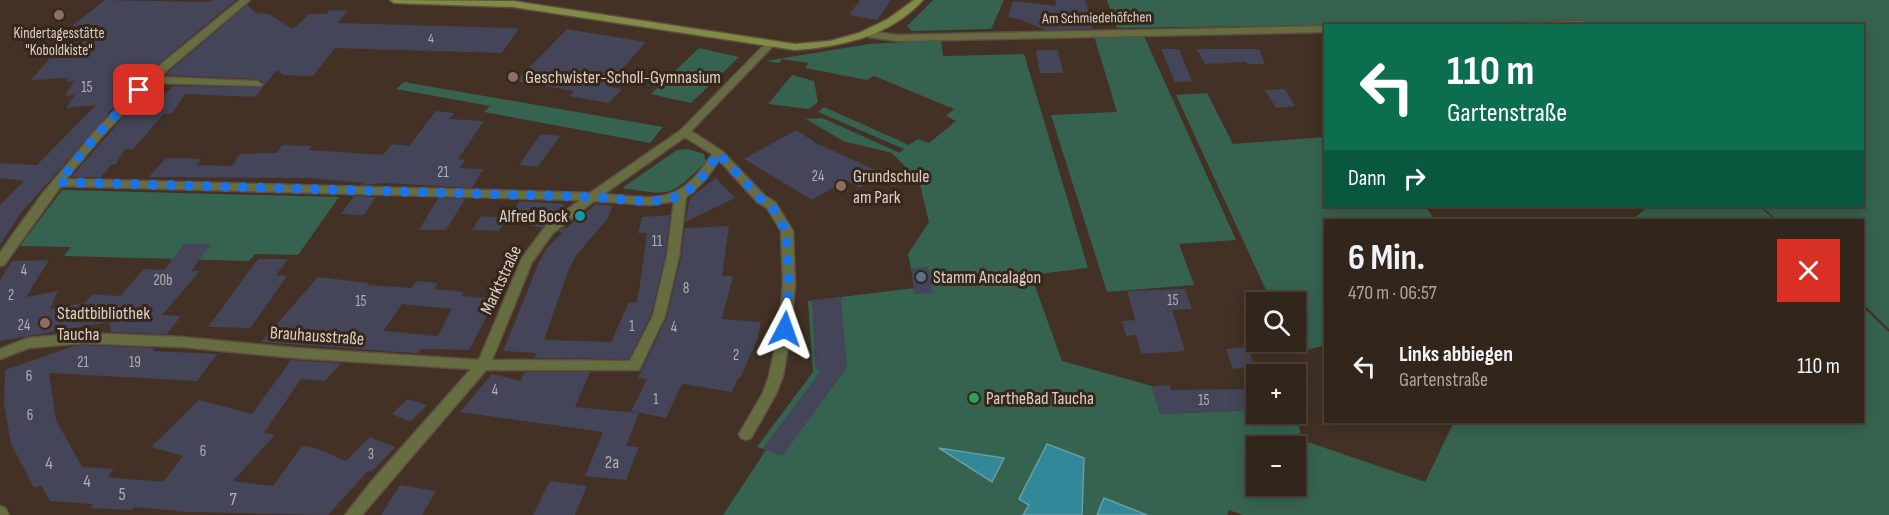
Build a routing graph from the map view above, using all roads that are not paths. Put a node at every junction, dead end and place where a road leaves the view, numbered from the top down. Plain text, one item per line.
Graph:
1 (246, 0) edge
2 (394, 0) edge
3 (919, 0) edge
4 (1324, 29) edge
5 (870, 34) junction
6 (770, 44) junction
7 (151, 80) junction
8 (257, 84) dead end
9 (685, 132) junction
10 (718, 153) junction
11 (59, 182) junction
12 (592, 197) junction
13 (680, 197) junction
14 (0, 262) edge
15 (0, 354) edge
16 (483, 365) junction
17 (746, 434) dead end
18 (353, 515) edge

1 - 7 street
2 - 6 street
3 - 5 street
4 - 5 street, Am Schmiedehöfchen
5 - 6 street
6 - 9 street, Marktstraße
7 - 8 street
7 - 11 street
9 - 10 street
9 - 12 street, Marktstraße
10 - 13 street
10 - 17 street
11 - 12 street
11 - 14 street
12 - 13 street
12 - 16 street, Marktstraße
13 - 16 street, Brauhausstraße
15 - 16 street, Brauhausstraße
16 - 18 street, Marktstraße

